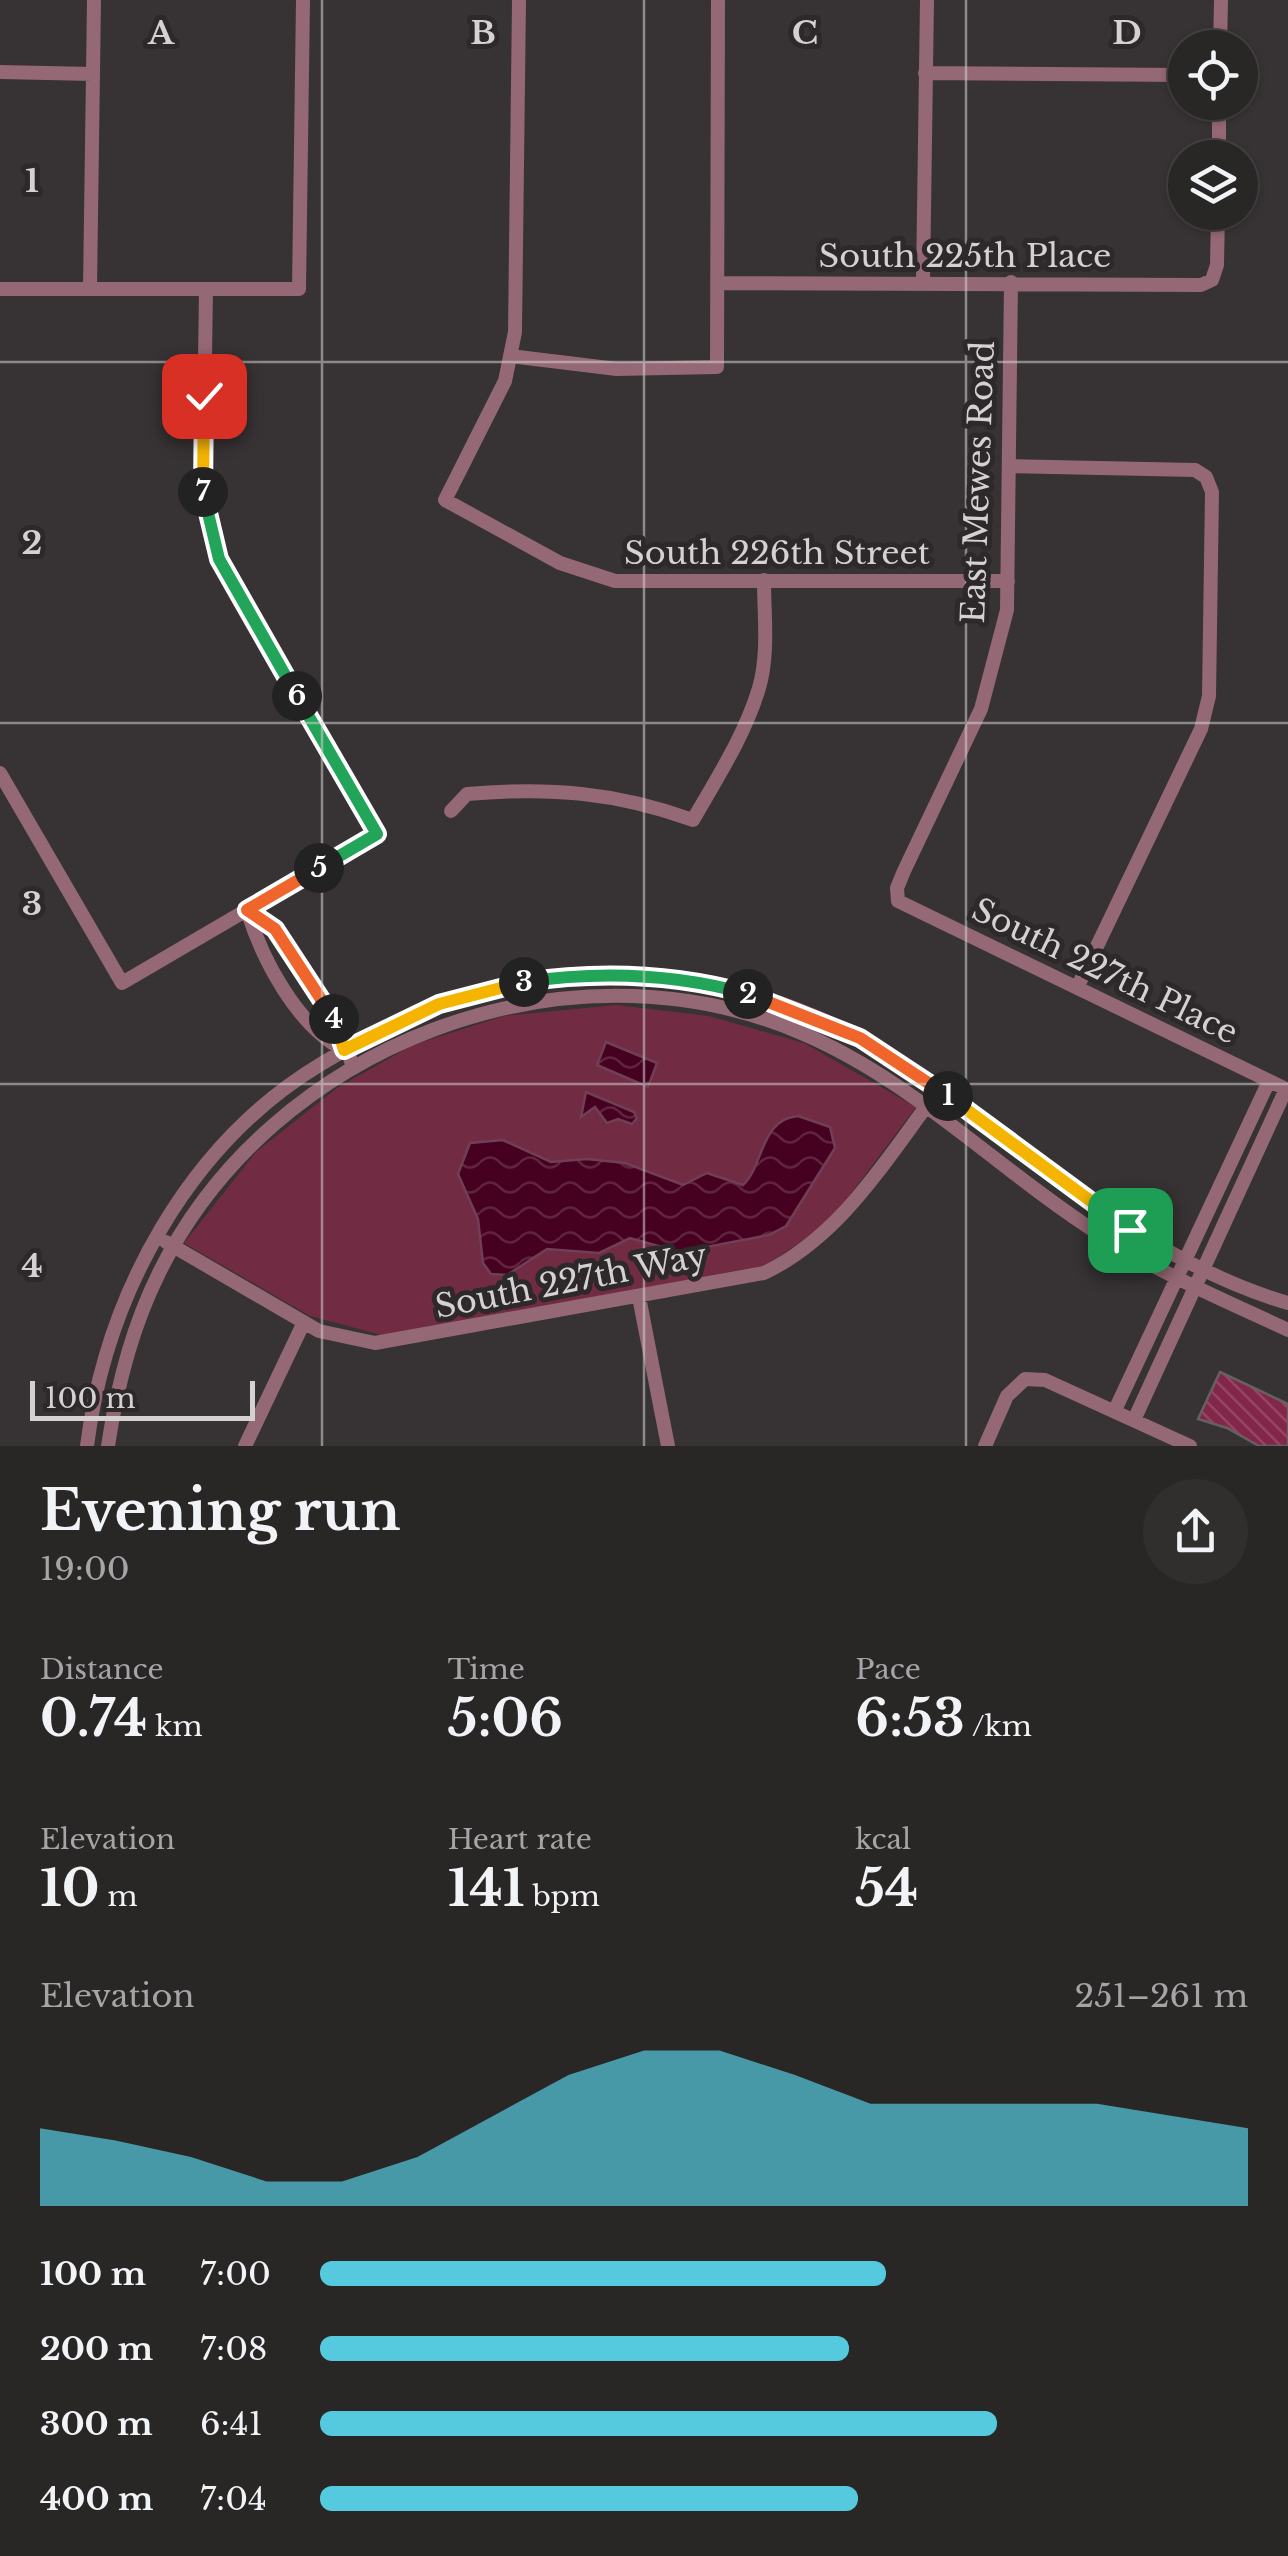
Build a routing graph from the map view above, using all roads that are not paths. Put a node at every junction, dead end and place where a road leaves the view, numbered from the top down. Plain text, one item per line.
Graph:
1 (94, 0) edge
2 (303, 0) edge
3 (520, 0) edge
4 (718, 0) edge
5 (927, 0) edge
6 (1220, 0) edge
7 (1220, 30) edge
8 (0, 72) edge
9 (925, 73) junction
10 (93, 74) junction
11 (1168, 76) edge
12 (1218, 230) edge
13 (923, 282) junction
14 (1011, 282) junction
15 (717, 283) junction
16 (0, 289) edge
17 (90, 289) junction
18 (206, 289) junction
19 (510, 356) junction
20 (1010, 466) junction
21 (764, 580) junction
22 (1008, 581) junction
23 (0, 773) edge
24 (451, 810) dead end
25 (898, 902) joint
26 (247, 910) junction
27 (304, 974) junction
28 (285, 986) junction
29 (1077, 988) junction
30 (344, 1050) junction
31 (353, 1067) junction
32 (1270, 1081) junction
33 (939, 1089) junction
34 (1287, 1090) edge
35 (926, 1106) junction
36 (157, 1237) junction
37 (174, 1246) junction
38 (1184, 1258) junction
39 (1204, 1267) junction
40 (1175, 1278) junction
41 (1194, 1287) junction
42 (639, 1296) junction
43 (1288, 1303) edge
44 (304, 1322) junction
45 (1288, 1330) edge
46 (1115, 1410) junction
47 (1134, 1420) junction
48 (87, 1446) edge
49 (108, 1446) edge
50 (245, 1446) edge
51 (668, 1446) edge
52 (985, 1446) edge
53 (1190, 1446) edge

1 - 10 street
2 - 18 street
3 - 19 street
4 - 15 street
5 - 9 street
6 - 7 street
8 - 10 street
9 - 11 street
9 - 13 street
10 - 17 street
12 - 14 street, South 225th Place
13 - 14 street, South 225th Place
13 - 15 street, South 225th Place
14 - 20 street, East Mewes Road
15 - 19 street
16 - 17 street
17 - 18 street
18 - 26 street
19 - 21 street, South 226th Street
20 - 22 street, East Mewes Road
20 - 29 street
21 - 22 street, South 226th Street
21 - 24 street
22 - 25 street, East Mewes Road
23 - 26 street
25 - 29 street, South 227th Place
26 - 27 street
26 - 28 street
27 - 28 street
27 - 30 street
28 - 30 street
29 - 32 street, South 227th Place
30 - 31 street
30 - 33 street
30 - 36 street
31 - 35 street
31 - 37 street
32 - 34 street, South 227th Place
32 - 38 street
33 - 35 street, South 227th Way
33 - 38 street
34 - 39 street
35 - 40 street
35 - 42 street, South 227th Way
36 - 37 street, South 227th Way
36 - 48 street
37 - 44 street, South 227th Way
37 - 49 street
38 - 39 street
38 - 40 street
39 - 41 street
39 - 43 street
40 - 41 street
40 - 46 street
41 - 45 street
41 - 47 street
42 - 44 street, South 227th Way
42 - 51 street
44 - 50 street
46 - 47 street
46 - 52 street
47 - 53 street

